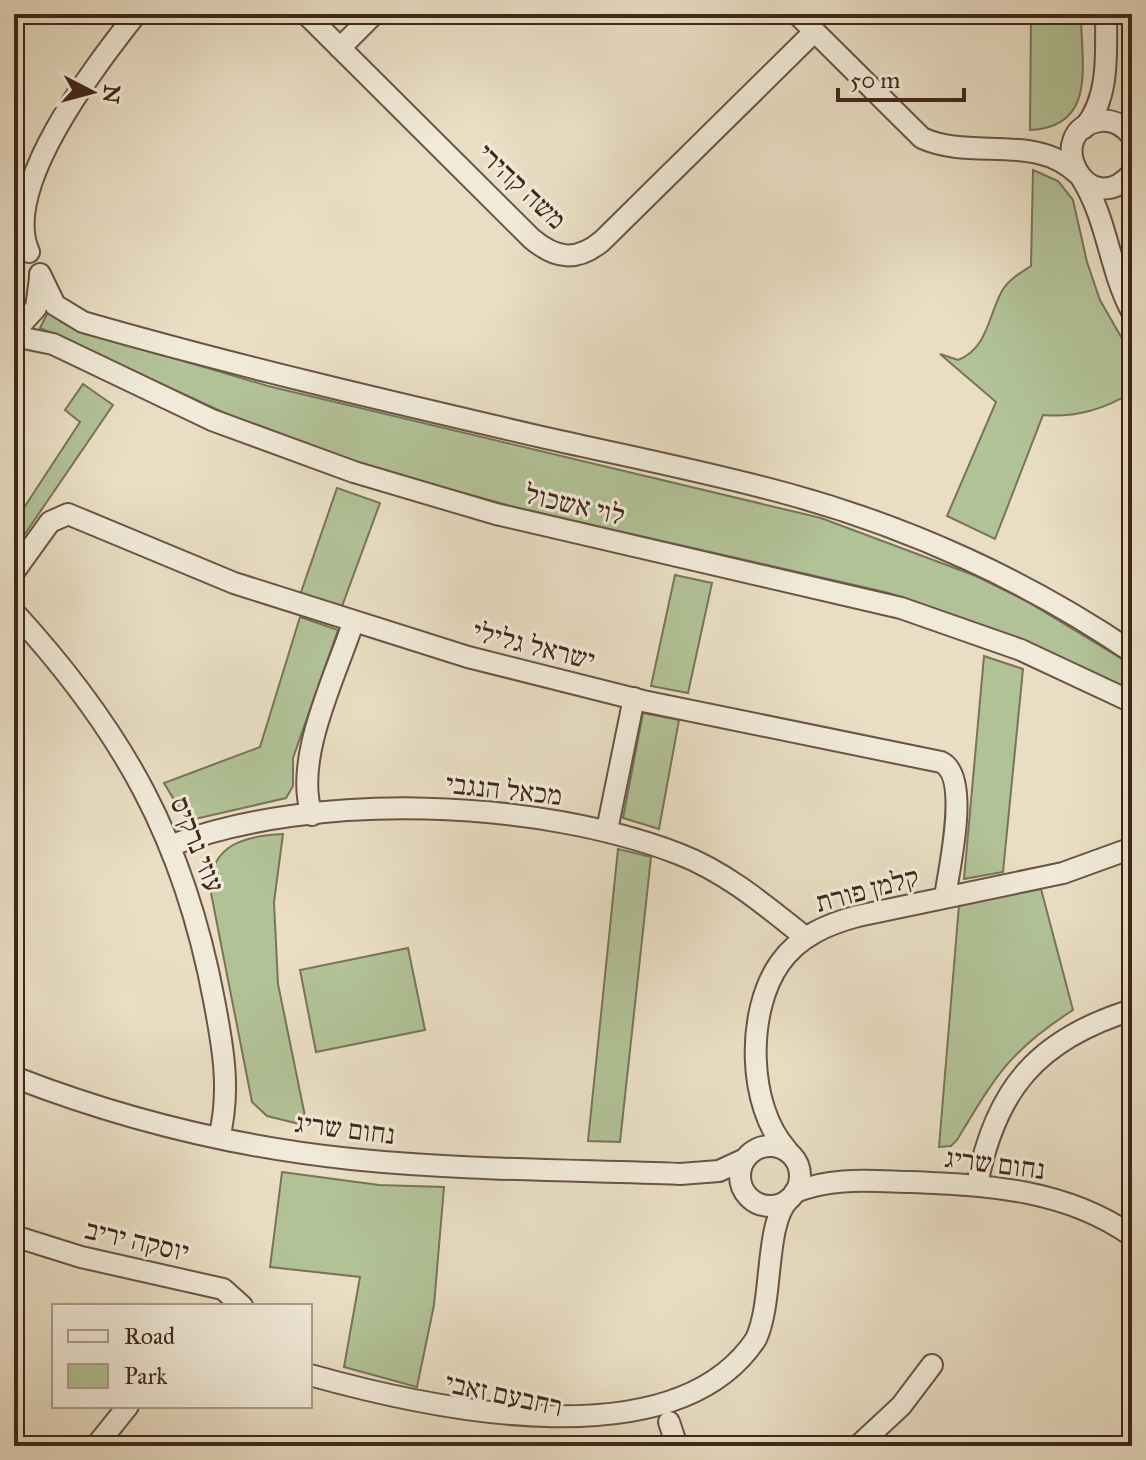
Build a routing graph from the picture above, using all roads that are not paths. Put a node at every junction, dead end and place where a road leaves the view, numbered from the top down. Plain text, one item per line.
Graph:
1 (136, 14) edge
2 (306, 14) edge
3 (374, 14) edge
4 (797, 14) edge
5 (1106, 14) edge
6 (814, 32) junction
7 (340, 48) junction
8 (1106, 64) junction
9 (1080, 132) junction
10 (1129, 133) edge
11 (1035, 152) junction
12 (1130, 175) edge
13 (1080, 177) junction
14 (30, 188) junction
15 (14, 209) edge
16 (1107, 237) junction
17 (22, 246) edge
18 (40, 274) junction
19 (1132, 312) edge
20 (14, 334) edge
21 (14, 572) edge
22 (14, 612) edge
23 (353, 623) junction
24 (1132, 652) edge
25 (634, 698) junction
26 (1132, 702) edge
27 (312, 815) junction
28 (607, 830) junction
29 (1132, 832) edge
30 (172, 845) junction
31 (1132, 848) edge
32 (1063, 873) junction
33 (945, 897) junction
34 (805, 937) junction
35 (1132, 1010) edge
36 (14, 1077) edge
37 (761, 1091) junction
38 (219, 1138) junction
39 (790, 1154) junction
40 (746, 1157) junction
41 (680, 1174) junction
42 (842, 1180) junction
43 (977, 1185) junction
44 (792, 1196) junction
45 (750, 1198) junction
46 (14, 1236) edge
47 (1132, 1236) edge
48 (771, 1252) junction
49 (240, 1304) edge
50 (932, 1365) dead end
51 (312, 1376) edge
52 (126, 1408) edge
53 (560, 1436) dead end
54 (96, 1446) edge
55 (677, 1446) edge
56 (858, 1446) edge

1 - 14 street
2 - 7 street, משה קהירי
3 - 7 street
4 - 6 street
5 - 8 street
6 - 7 street, משה קהירי
6 - 11 street
8 - 9 street
8 - 10 street
9 - 10 street
9 - 11 street
9 - 13 street
11 - 13 street
12 - 13 street
12 - 16 street
13 - 16 street
14 - 15 street
14 - 17 street, לוי אשכול
16 - 19 street
17 - 18 street, לוי אשכול
18 - 20 street
18 - 24 street, לוי אשכול
20 - 26 street, לוי אשכול
21 - 23 street, ישראל גלילי
22 - 30 street, עוזי נרקיס
23 - 25 street, ישראל גלילי
23 - 27 street
25 - 28 street
25 - 33 street, ישראל גלילי
27 - 28 street, מכאל הנגבי
27 - 30 street, מכאל הנגבי
28 - 34 street, מכאל הנגבי
29 - 32 street, קלמן פורת
30 - 38 street, עוזי נרקיס
31 - 32 street, קלמן פורת
32 - 33 street, קלמן פורת
33 - 34 street, קלמן פורת
34 - 37 street, קלמן פורת
35 - 43 street
36 - 38 street, נחום שריג
37 - 39 street, קלמן פורת
37 - 40 street, קלמן פורת
38 - 41 street, נחום שריג
39 - 40 street
39 - 42 street, נחום שריג
39 - 44 street
40 - 41 street, נחום שריג
40 - 45 street
41 - 45 street, נחום שריג
42 - 43 street, נחום שריג
42 - 44 street, נחום שריג
43 - 47 street, נחום שריג
44 - 45 street
44 - 48 street
45 - 48 street
46 - 49 street, יוסקה יריב
48 - 55 street
50 - 56 street
51 - 53 street, רחבעם זאבי
52 - 54 street

